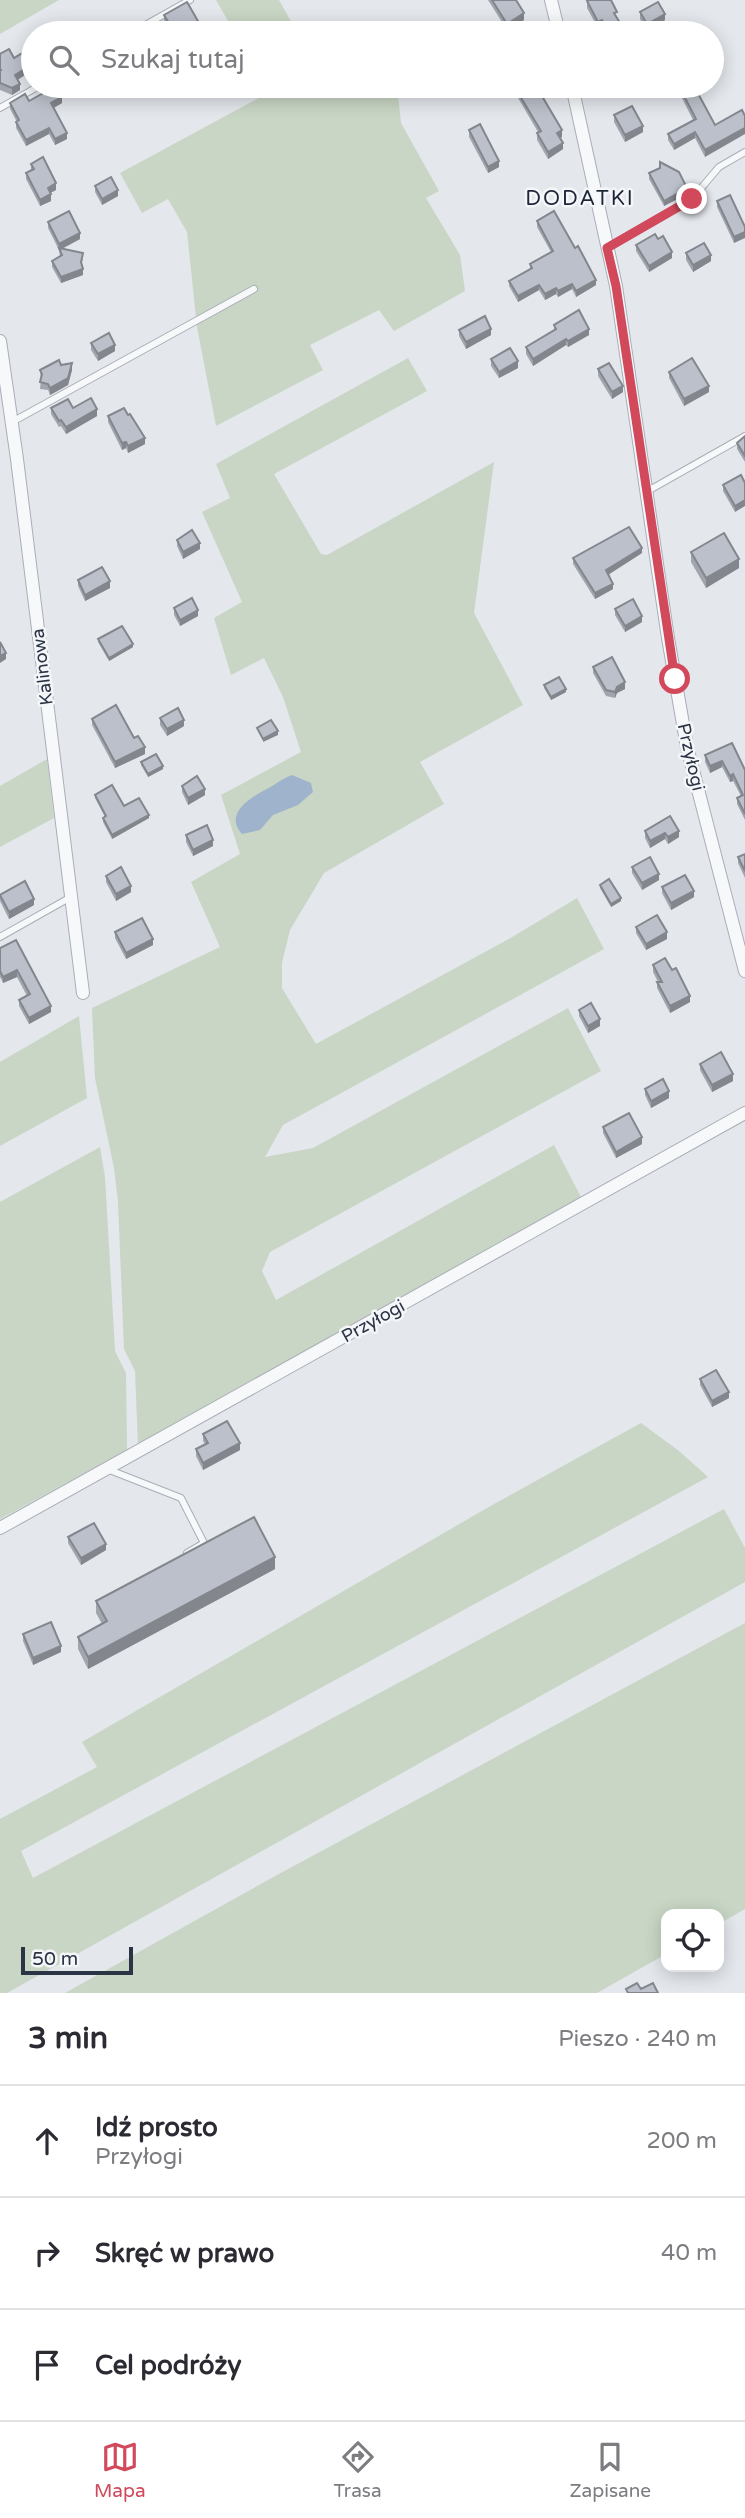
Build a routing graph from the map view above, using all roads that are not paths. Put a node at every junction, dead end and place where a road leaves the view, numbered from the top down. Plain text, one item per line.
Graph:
1 (190, 0) edge
2 (551, 0) edge
3 (152, 21) edge
4 (556, 21) edge
5 (21, 96) edge
6 (575, 98) edge
7 (0, 108) edge
8 (745, 152) edge
9 (607, 248) junction
10 (254, 289) dead end
11 (0, 341) edge
12 (12, 422) junction
13 (745, 436) edge
14 (646, 492) junction
15 (72, 896) junction
16 (0, 937) edge
17 (745, 971) edge
18 (83, 993) dead end
19 (745, 1113) edge
20 (107, 1469) junction
21 (0, 1528) edge
22 (179, 1557) edge

1 - 3 lane
2 - 4 street
5 - 7 lane
6 - 9 street, Przyłogi
8 - 9 lane
9 - 14 street, Przyłogi
10 - 12 lane
11 - 12 street, Kalinowa
12 - 15 street, Kalinowa
13 - 14 lane
14 - 17 street, Przyłogi
15 - 16 lane
15 - 18 street, Kalinowa
19 - 20 street, Przyłogi
20 - 21 street, Przyłogi
20 - 22 lane

